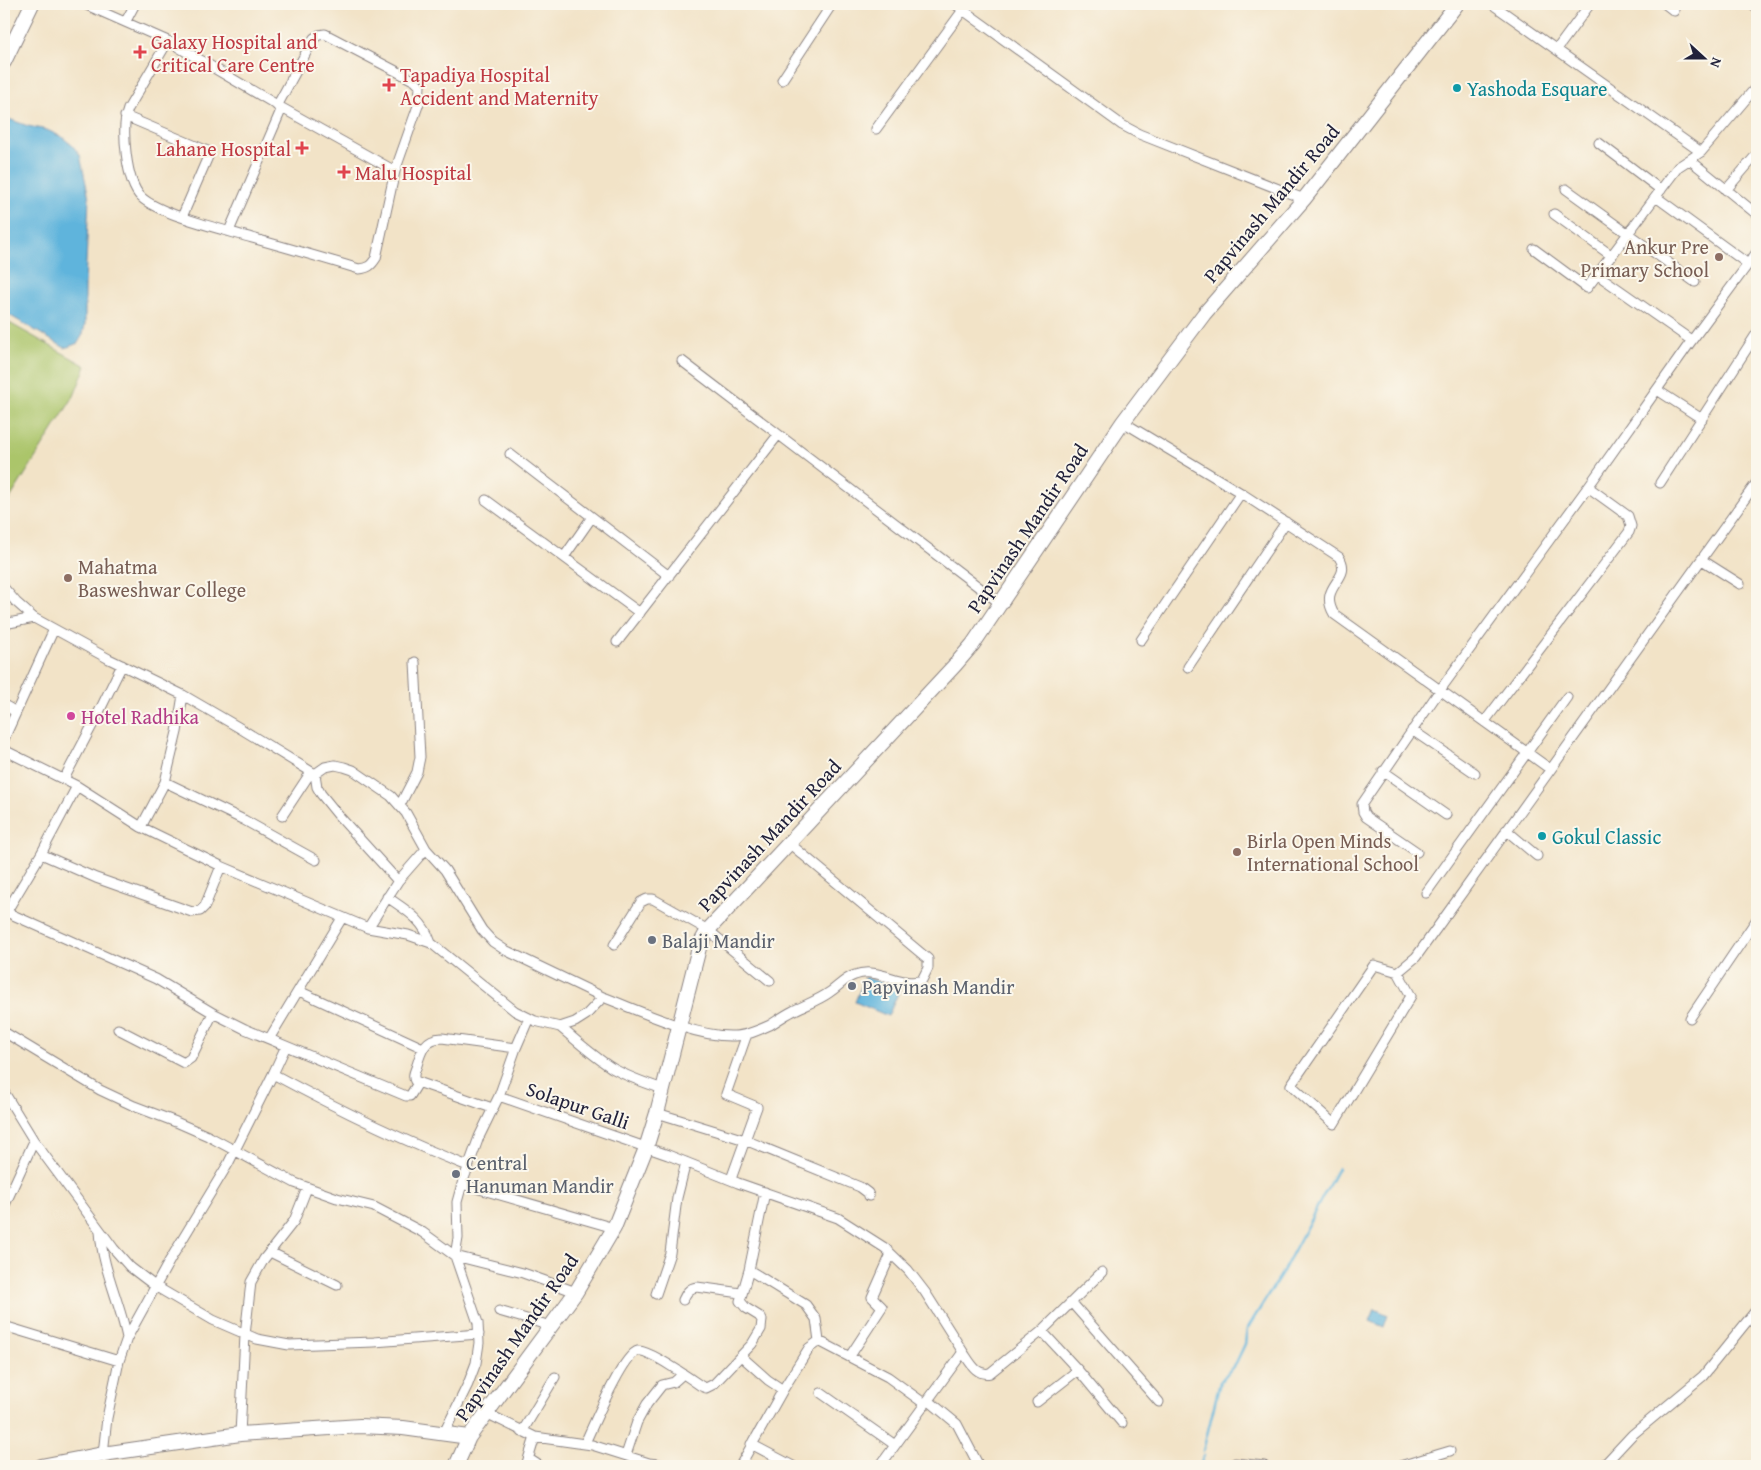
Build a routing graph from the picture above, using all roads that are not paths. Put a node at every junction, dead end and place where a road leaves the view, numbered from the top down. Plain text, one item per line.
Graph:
1 (32, 4) edge
2 (84, 4) edge
3 (135, 4) edge
4 (832, 4) edge
5 (955, 4) edge
6 (1457, 4) edge
7 (1492, 4) edge
8 (1665, 4) edge
9 (1586, 5) edge
10 (966, 7) edge
11 (1674, 11) dead end
12 (126, 21) junction
13 (168, 40) junction
14 (1557, 49) junction
15 (4, 62) edge
16 (782, 80) dead end
17 (1757, 86) edge
18 (279, 107) junction
19 (125, 116) junction
20 (876, 129) dead end
21 (1599, 143) dead end
22 (1701, 152) junction
23 (1757, 154) edge
24 (1690, 160) junction
25 (395, 171) junction
26 (1566, 189) dead end
27 (1726, 190) junction
28 (1659, 193) junction
29 (1304, 199) junction
30 (1754, 212) dead end
31 (1554, 214) dead end
32 (182, 217) junction
33 (230, 231) junction
34 (1628, 235) junction
35 (1534, 248) dead end
36 (1757, 252) edge
37 (1612, 256) junction
38 (1748, 264) junction
39 (1598, 275) junction
40 (1695, 282) dead end
41 (1757, 333) edge
42 (1691, 340) junction
43 (682, 361) dead end
44 (1657, 390) junction
45 (1702, 419) junction
46 (1124, 422) junction
47 (778, 435) junction
48 (510, 454) dead end
49 (1757, 482) edge
50 (1660, 483) dead end
51 (1588, 487) junction
52 (1241, 493) junction
53 (486, 500) dead end
54 (592, 517) junction
55 (1286, 522) junction
56 (564, 557) junction
57 (1702, 560) junction
58 (669, 576) junction
59 (1740, 584) dead end
60 (4, 588) edge
61 (1001, 604) junction
62 (640, 612) junction
63 (34, 618) junction
64 (4, 624) edge
65 (54, 629) junction
66 (1141, 640) dead end
67 (617, 642) dead end
68 (415, 662) dead end
69 (122, 665) junction
70 (1188, 667) dead end
71 (1440, 690) junction
72 (183, 695) junction
73 (1567, 697) dead end
74 (4, 705) edge
75 (16, 712) junction
76 (1485, 721) junction
77 (1412, 730) junction
78 (4, 739) edge
79 (4, 750) edge
80 (1527, 752) junction
81 (1550, 769) junction
82 (1383, 771) junction
83 (313, 773) junction
84 (1475, 774) dead end
85 (64, 779) junction
86 (165, 782) junction
87 (77, 786) junction
88 (400, 805) junction
89 (1446, 815) dead end
90 (282, 816) dead end
91 (141, 826) junction
92 (1506, 830) junction
93 (789, 843) junction
94 (426, 849) junction
95 (1417, 852) dead end
96 (41, 854) junction
97 (1537, 856) dead end
98 (316, 860) dead end
99 (221, 866) junction
100 (398, 881) junction
101 (1426, 893) dead end
102 (387, 897) junction
103 (4, 913) edge
104 (342, 918) junction
105 (1757, 919) edge
106 (368, 928) junction
107 (708, 930) junction
108 (431, 943) junction
109 (614, 946) dead end
110 (1398, 972) junction
111 (770, 981) dead end
112 (299, 991) junction
113 (603, 997) junction
114 (214, 1013) junction
115 (529, 1018) junction
116 (1690, 1018) dead end
117 (680, 1026) junction
118 (560, 1027) junction
119 (118, 1029) dead end
120 (4, 1032) edge
121 (747, 1034) junction
122 (269, 1039) junction
123 (286, 1046) junction
124 (423, 1048) junction
125 (516, 1048) junction
126 (273, 1074) junction
127 (418, 1083) junction
128 (663, 1089) junction
129 (4, 1092) edge
130 (499, 1096) junction
131 (492, 1108) junction
132 (657, 1113) junction
133 (745, 1140) junction
134 (34, 1141) junction
135 (646, 1148) junction
136 (236, 1151) junction
137 (686, 1162) junction
138 (468, 1166) junction
139 (731, 1179) junction
140 (462, 1184) junction
141 (306, 1188) junction
142 (765, 1192) junction
143 (869, 1196) dead end
144 (4, 1207) edge
145 (614, 1228) junction
146 (100, 1230) junction
147 (270, 1252) junction
148 (892, 1254) junction
149 (455, 1256) junction
150 (749, 1270) junction
151 (1102, 1272) dead end
152 (337, 1285) dead end
153 (155, 1286) junction
154 (576, 1292) junction
155 (741, 1293) junction
156 (656, 1294) dead end
157 (683, 1300) dead end
158 (1072, 1302) junction
159 (1757, 1309) edge
160 (499, 1311) dead end
161 (4, 1326) edge
162 (551, 1326) junction
163 (1042, 1331) junction
164 (479, 1334) junction
165 (245, 1335) junction
166 (127, 1338) junction
167 (819, 1341) junction
168 (963, 1352) junction
169 (741, 1356) junction
170 (850, 1356) junction
171 (119, 1361) junction
172 (1078, 1370) junction
173 (683, 1374) junction
174 (555, 1377) dead end
175 (783, 1390) junction
176 (821, 1393) dead end
177 (926, 1402) junction
178 (1037, 1402) dead end
179 (1159, 1402) dead end
180 (486, 1413) junction
181 (1122, 1423) dead end
182 (522, 1432) junction
183 (444, 1433) junction
184 (240, 1434) junction
185 (535, 1437) junction
186 (469, 1438) junction
187 (585, 1443) junction
188 (751, 1444) junction
189 (896, 1445) junction
190 (1450, 1451) dead end
191 (103, 1454) junction
192 (626, 1455) junction
193 (528, 1463) edge
194 (1235, 1463) dead end
195 (41, 1466) edge
196 (456, 1466) edge
197 (540, 1466) edge
198 (672, 1466) edge
199 (740, 1466) edge
200 (792, 1466) edge
201 (880, 1466) edge
202 (979, 1466) edge
203 (1264, 1466) edge
204 (1400, 1466) edge
205 (1603, 1466) edge

1 - 15 street
2 - 12 street
3 - 12 street
4 - 16 street
5 - 10 street
6 - 29 street, Papvinash Mandir Road
7 - 14 street
8 - 11 street
9 - 14 street
10 - 20 street
10 - 29 street
12 - 13 street
13 - 18 street
13 - 19 street
14 - 22 street
17 - 22 street
18 - 25 street
18 - 25 street
18 - 33 street
19 - 32 street
19 - 32 street
21 - 28 street
22 - 24 street
23 - 27 street
24 - 27 street
24 - 28 street
25 - 33 street
26 - 34 street
27 - 30 street
28 - 34 street
28 - 38 street
29 - 46 street, Papvinash Mandir Road
31 - 37 street
32 - 33 street
34 - 37 street
34 - 40 street
35 - 39 street
36 - 38 street
37 - 39 street
38 - 42 street
39 - 42 street
41 - 45 street
42 - 44 street
43 - 47 street
44 - 45 street
44 - 51 street
45 - 50 street
46 - 52 street
46 - 61 street, Papvinash Mandir Road
47 - 58 street
47 - 61 street
48 - 54 street
49 - 57 street
51 - 71 street
51 - 76 street
52 - 55 street
52 - 66 street
53 - 56 street
54 - 56 street
54 - 58 street
55 - 70 street
55 - 71 street
56 - 62 street
57 - 59 street
57 - 81 street
58 - 62 street
60 - 63 street
61 - 93 street, Papvinash Mandir Road
62 - 67 street
63 - 64 street
63 - 65 street
65 - 69 street
65 - 75 street
68 - 88 street
69 - 72 street
69 - 85 street
71 - 76 street
71 - 77 street
72 - 83 street
72 - 86 street
73 - 80 street
74 - 75 street
75 - 78 street
76 - 80 street
77 - 82 street
77 - 84 street
79 - 85 street
80 - 81 street
80 - 101 street
81 - 92 street
82 - 89 street
82 - 95 street
83 - 88 street
83 - 90 street
83 - 100 street
85 - 87 street
86 - 91 street
86 - 98 street
87 - 91 street
87 - 96 street
88 - 94 street
91 - 99 street
92 - 97 street
92 - 110 street
93 - 107 street, Papvinash Mandir Road
93 - 121 street
94 - 100 street
94 - 113 street
96 - 99 street
96 - 103 street
99 - 104 street
100 - 102 street
102 - 106 street
102 - 108 street
103 - 114 street
104 - 106 street
104 - 112 street
105 - 116 street
106 - 108 street
107 - 109 street
107 - 111 street
107 - 117 street, Papvinash Mandir Road
108 - 115 street
110 - 110 street
112 - 122 street
112 - 124 street
113 - 117 street
113 - 118 street
114 - 119 street
114 - 122 street
115 - 118 street
115 - 125 street
117 - 121 street
117 - 128 street, Papvinash Mandir Road
118 - 128 street
120 - 136 street
121 - 133 street
122 - 123 street
123 - 126 street
123 - 127 street
124 - 125 street
124 - 127 street
125 - 130 street
126 - 136 street
126 - 138 street
127 - 131 street
128 - 132 street, Papvinash Mandir Road
129 - 134 street
130 - 131 street
130 - 135 street, Solapur Galli
131 - 138 street
132 - 133 street
132 - 135 street, Papvinash Mandir Road
133 - 139 street
133 - 143 street
134 - 144 street
134 - 146 street
135 - 137 street, Solapur Galli
135 - 145 street, Papvinash Mandir Road
136 - 141 street
136 - 153 street
137 - 139 street, Solapur Galli
137 - 156 street
138 - 140 street
139 - 142 street, Solapur Galli
140 - 145 street
140 - 149 street
141 - 147 street
141 - 149 street
142 - 148 street, Solapur Galli
142 - 150 street
145 - 154 street, Papvinash Mandir Road
146 - 153 street
146 - 166 street
147 - 152 street
147 - 165 street
148 - 168 street, Solapur Galli
148 - 170 street
149 - 154 street
149 - 164 street
150 - 155 street
150 - 167 street
151 - 158 street, Solapur Galli
153 - 165 street
153 - 166 street
154 - 162 street, Papvinash Mandir Road
155 - 157 street
155 - 169 street
158 - 163 street, Solapur Galli
158 - 179 street
159 - 205 street
160 - 162 street
161 - 171 street
162 - 180 street, Papvinash Mandir Road
163 - 168 street, Solapur Galli
163 - 172 street
164 - 165 street
164 - 183 street
165 - 184 street
166 - 171 street
167 - 170 street
167 - 175 street
168 - 177 street
169 - 173 street
169 - 175 street
170 - 177 street
171 - 191 street
172 - 178 street
172 - 181 street
173 - 187 street
173 - 192 street
174 - 182 street
175 - 188 street
176 - 189 street
177 - 189 street
177 - 202 street
180 - 182 street
180 - 186 street, Papvinash Mandir Road
182 - 185 street
183 - 184 street, Papvinash Mandir Road
183 - 186 street, Papvinash Mandir Road
184 - 191 street, Papvinash Mandir Road
185 - 187 street
185 - 193 street
186 - 196 street
187 - 192 street
188 - 199 street
188 - 200 street
189 - 201 street
190 - 204 street
191 - 195 street, Papvinash Mandir Road
192 - 198 street
193 - 197 street
194 - 203 street

